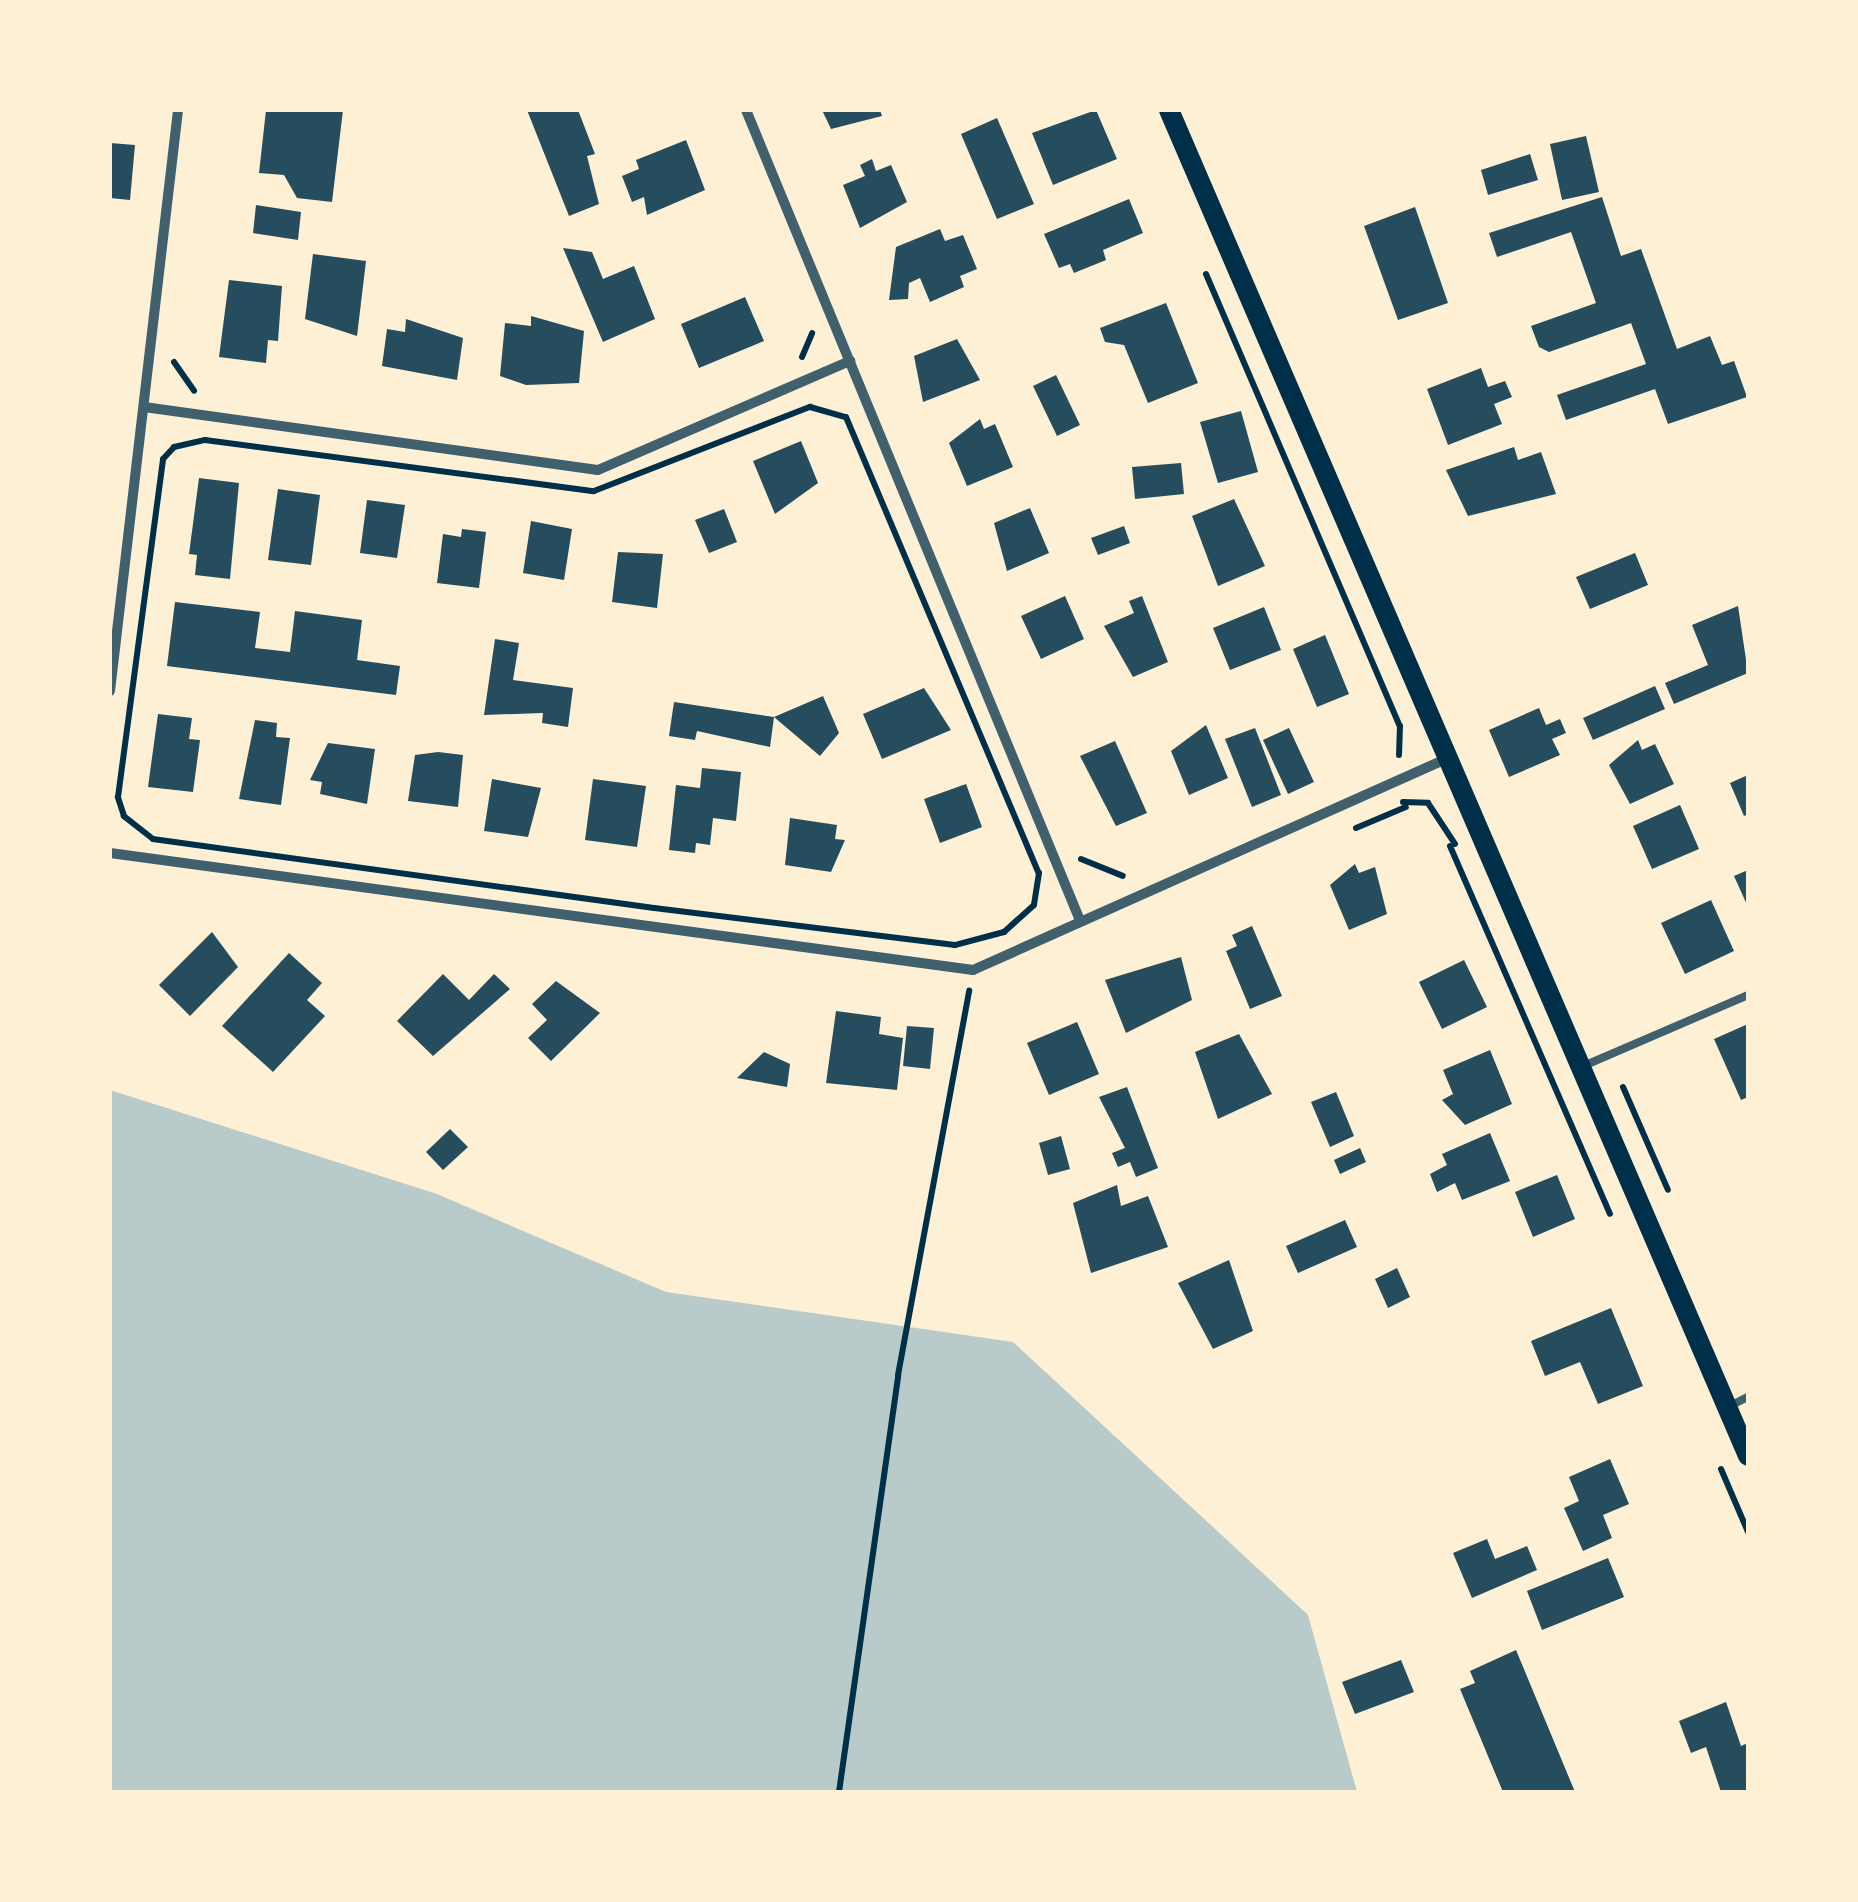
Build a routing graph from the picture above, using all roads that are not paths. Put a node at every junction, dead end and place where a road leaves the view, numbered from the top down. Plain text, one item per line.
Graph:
1 (178, 110) edge
2 (746, 110) edge
3 (1169, 110) edge
4 (850, 361) junction
5 (144, 407) junction
6 (110, 691) edge
7 (1448, 758) junction
8 (110, 853) edge
9 (1079, 918) junction
10 (1748, 995) edge
11 (1581, 1066) junction
12 (1748, 1397) edge
13 (1727, 1407) junction
14 (1748, 1456) edge

1 - 5 street
2 - 4 street
3 - 7 main road
4 - 5 street
4 - 9 street
5 - 6 street
7 - 9 street
7 - 11 main road
8 - 9 street
10 - 11 lane
11 - 13 main road
12 - 13 lane
13 - 14 main road

